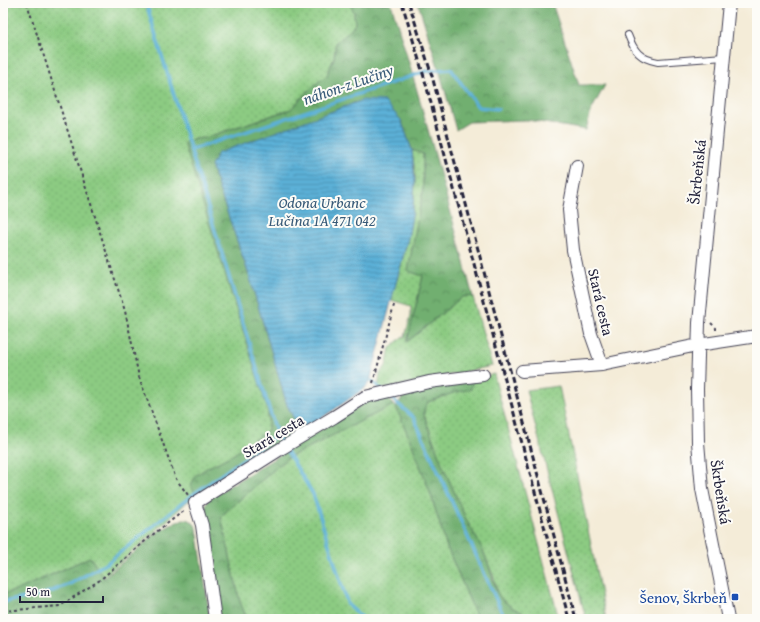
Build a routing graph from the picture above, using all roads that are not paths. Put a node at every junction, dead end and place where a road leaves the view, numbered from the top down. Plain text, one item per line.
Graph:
1 (729, 3) edge
2 (628, 35) dead end
3 (724, 57) junction
4 (577, 166) dead end
5 (757, 336) edge
6 (698, 345) junction
7 (602, 365) junction
8 (522, 371) dead end
9 (483, 375) dead end
10 (215, 619) edge
11 (728, 619) edge

1 - 3 street, Škrbeňská
2 - 3 lane
3 - 6 street, Škrbeňská
4 - 7 street, Stará cesta
5 - 6 street
6 - 7 street
6 - 11 street, Škrbeňská
7 - 8 street
9 - 10 street, Stará cesta

